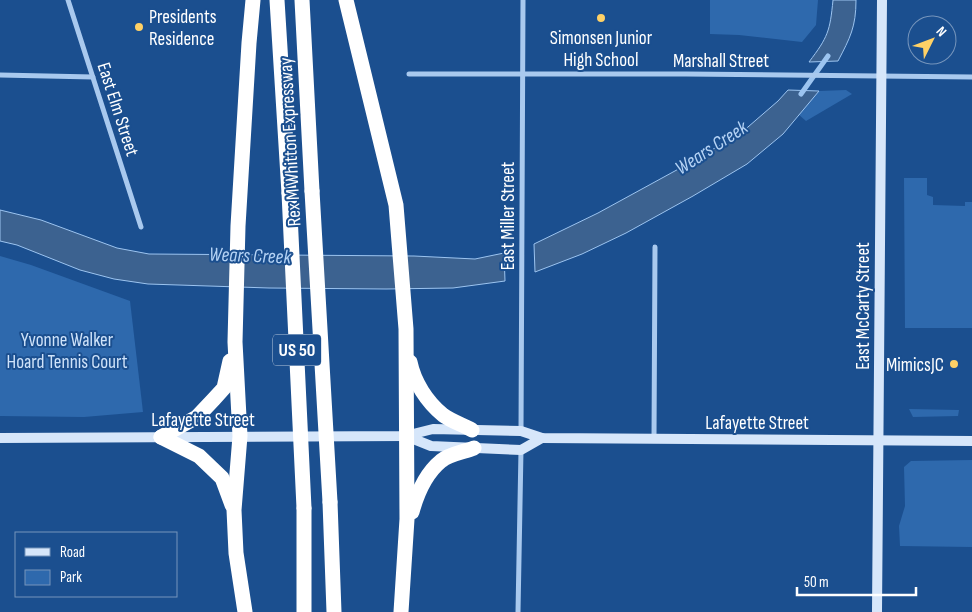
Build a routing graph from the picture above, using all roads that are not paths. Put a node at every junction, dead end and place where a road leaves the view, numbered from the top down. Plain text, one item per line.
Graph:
1 (68, 0) edge
2 (253, 0) edge
3 (276, 0) edge
4 (302, 0) edge
5 (346, 0) edge
6 (523, 0) edge
7 (882, 0) edge
8 (409, 74) dead end
9 (0, 75) edge
10 (523, 75) junction
11 (93, 76) junction
12 (881, 77) junction
13 (972, 77) edge
14 (141, 227) dead end
15 (655, 247) dead end
16 (406, 335) junction
17 (235, 342) junction
18 (472, 430) junction
19 (521, 431) junction
20 (240, 436) junction
21 (406, 436) junction
22 (161, 437) junction
23 (0, 438) edge
24 (542, 438) junction
25 (654, 439) junction
26 (879, 441) junction
27 (972, 442) edge
28 (474, 448) junction
29 (520, 450) junction
30 (234, 510) junction
31 (406, 530) junction
32 (245, 612) edge
33 (304, 612) edge
34 (334, 612) edge
35 (401, 612) edge
36 (518, 612) edge
37 (877, 612) edge

1 - 11 street, East Elm Street
2 - 17 highway
3 - 33 highway, Rex M Whitton Expressway / US 50, bridge
4 - 34 highway, Rex M Whitton Expressway / US 50, bridge
5 - 16 highway
6 - 10 street, East Miller Street
7 - 12 main road, East McCarty Street
8 - 10 street, Marshall Street
9 - 11 street
10 - 12 street, Marshall Street
10 - 19 street, East Miller Street
11 - 14 street, East Elm Street
12 - 13 street, Marshall Street
12 - 26 main road, East McCarty Street
15 - 25 street
16 - 18 highway
16 - 21 highway
17 - 20 highway
17 - 22 highway
18 - 19 main road, Lafayette Street
18 - 21 main road, Lafayette Street
19 - 24 main road, Lafayette Street
20 - 21 main road, Lafayette Street
20 - 22 main road, Lafayette Street
20 - 30 highway
21 - 28 main road, Lafayette Street
21 - 31 highway
22 - 23 main road, Lafayette Street
22 - 30 highway
24 - 25 main road, Lafayette Street
24 - 29 main road, Lafayette Street
25 - 26 main road, Lafayette Street
26 - 27 main road, Lafayette Street
26 - 37 main road, East McCarty Street
28 - 29 main road, Lafayette Street
28 - 31 highway
29 - 36 street
30 - 32 highway
31 - 35 highway

